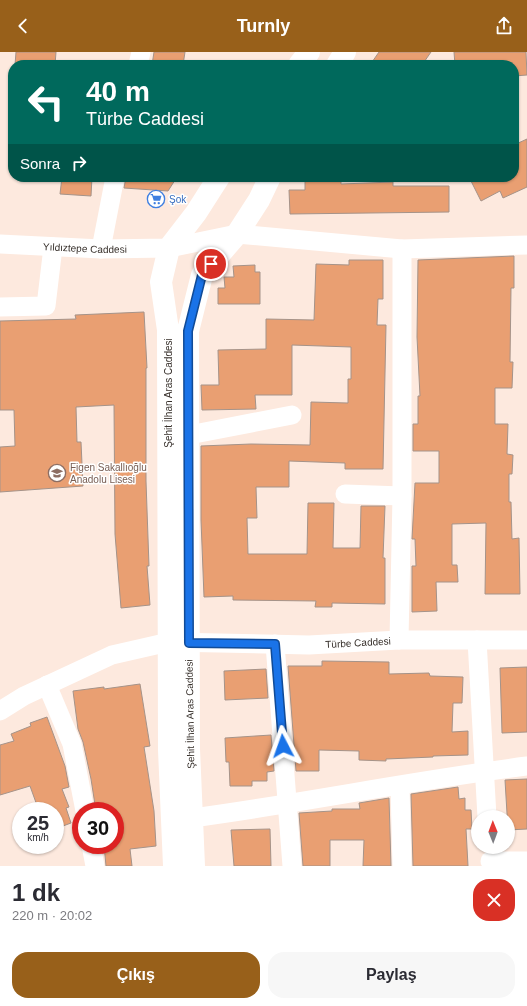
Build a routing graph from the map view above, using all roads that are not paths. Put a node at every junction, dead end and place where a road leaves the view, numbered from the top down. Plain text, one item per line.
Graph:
1 (115, 182) edge
2 (216, 182) edge
3 (268, 182) edge
4 (236, 234) junction
5 (0, 244) edge
6 (527, 245) edge
7 (53, 247) junction
8 (169, 248) junction
9 (402, 249) junction
10 (101, 250) junction
11 (0, 307) edge
12 (292, 415) dead end
13 (189, 435) junction
14 (345, 494) dead end
15 (402, 496) junction
16 (399, 640) junction
17 (477, 640) junction
18 (527, 640) edge
19 (179, 642) junction
20 (275, 644) junction
21 (47, 685) junction
22 (0, 711) edge
23 (527, 766) edge
24 (485, 771) junction
25 (400, 786) junction
26 (82, 802) edge
27 (287, 805) junction
28 (487, 810) edge
29 (192, 818) junction
30 (93, 854) edge
31 (490, 858) edge
32 (527, 860) edge
33 (95, 866) edge
34 (174, 866) edge
35 (194, 866) edge
36 (292, 866) edge
37 (402, 866) edge

1 - 10 street
2 - 8 main road, Şehit İlhan Aras Caddesi
3 - 4 main road, Şehit İlhan Aras Caddesi
4 - 8 street, Yıldıztepe Caddesi
4 - 9 street, Yıldıztepe Caddesi
4 - 13 main road, Şehit İlhan Aras Caddesi
5 - 7 street, Yıldıztepe Caddesi
6 - 9 street, Yıldıztepe Caddesi
7 - 10 street, Yıldıztepe Caddesi
7 - 11 street
8 - 10 street, Yıldıztepe Caddesi
8 - 19 main road, Şehit İlhan Aras Caddesi
9 - 15 street
12 - 13 street
13 - 19 main road, Şehit İlhan Aras Caddesi
14 - 15 street
15 - 16 street
16 - 17 street, Türbe Caddesi
16 - 20 street, Türbe Caddesi
17 - 18 street, Türbe Caddesi
17 - 24 street
19 - 20 street, Türbe Caddesi
19 - 21 street, Türbe Caddesi
19 - 29 main road, Şehit İlhan Aras Caddesi
19 - 34 main road, Şehit İlhan Aras Caddesi
20 - 27 street
21 - 22 street, Türbe Caddesi
21 - 26 street
23 - 24 street
24 - 25 street
24 - 28 street
25 - 27 street
25 - 37 street
27 - 29 street
27 - 36 street
29 - 35 main road, Şehit İlhan Aras Caddesi
30 - 33 street
31 - 32 street

